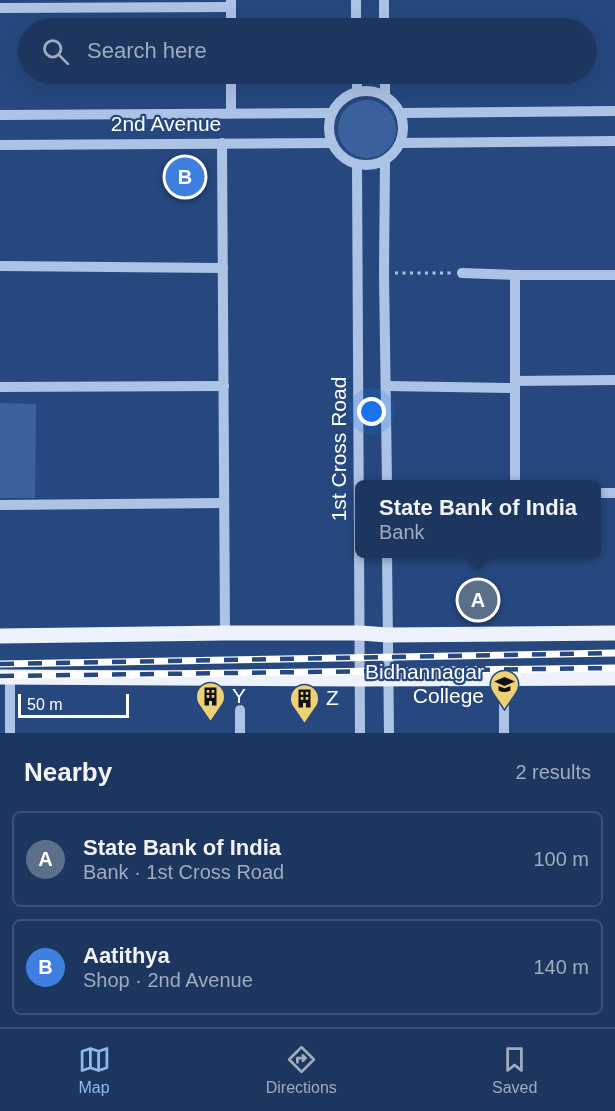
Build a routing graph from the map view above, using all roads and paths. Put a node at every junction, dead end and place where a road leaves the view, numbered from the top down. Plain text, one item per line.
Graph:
1 (356, 0) edge
2 (384, 0) edge
3 (25, 4) edge
4 (128, 4) edge
5 (231, 4) edge
6 (0, 8) edge
7 (356, 18) edge
8 (384, 18) edge
9 (231, 84) edge
10 (357, 84) edge
11 (384, 84) edge
12 (357, 92) junction
13 (385, 96) junction
14 (615, 111) edge
15 (231, 113) junction
16 (332, 113) junction
17 (400, 113) junction
18 (0, 115) edge
19 (615, 141) edge
20 (331, 143) junction
21 (401, 143) junction
22 (222, 144) junction
23 (0, 145) edge
24 (385, 161) junction
25 (357, 165) junction
26 (0, 266) edge
27 (223, 268) junction
28 (384, 273) junction
29 (462, 273) joint
30 (515, 275) junction
31 (615, 275) edge
32 (615, 380) edge
33 (515, 384) junction
34 (224, 386) junction
35 (386, 386) junction
36 (0, 387) edge
37 (359, 480) edge
38 (387, 480) edge
39 (515, 480) edge
40 (224, 504) junction
41 (0, 505) edge
42 (360, 558) edge
43 (387, 558) edge
44 (225, 633) junction
45 (360, 633) junction
46 (615, 633) edge
47 (388, 635) junction
48 (0, 636) edge
49 (5, 676) edge
50 (504, 678) junction
51 (615, 678) edge
52 (360, 679) junction
53 (388, 679) junction
54 (240, 710) dead end
55 (10, 733) edge
56 (240, 733) edge
57 (360, 733) edge
58 (388, 733) edge
59 (504, 733) edge

1 - 7 street
2 - 8 street
3 - 4 street
3 - 6 street
4 - 5 street
9 - 15 street
10 - 12 street
11 - 13 street
12 - 13 street
12 - 16 street
13 - 17 street
14 - 17 street
15 - 16 street, 2nd Avenue
15 - 18 street, 2nd Avenue
16 - 20 street
17 - 21 street
19 - 21 street
20 - 22 street, 2nd Avenue
20 - 25 street
21 - 24 street
22 - 23 street, 2nd Avenue
22 - 27 street
24 - 25 street
24 - 28 street
25 - 37 street, 1st Cross Road
26 - 27 street
27 - 34 street
28 - 29 path
28 - 35 street
29 - 30 street
30 - 31 street
30 - 33 street
32 - 33 street
33 - 35 street
33 - 39 street
34 - 36 street
34 - 40 street
35 - 38 street
40 - 41 street
40 - 44 street
42 - 45 street, 1st Cross Road
43 - 47 street
44 - 45 main road
44 - 48 main road
45 - 47 main road
45 - 52 street, 1st Cross Road
46 - 47 main road
47 - 53 street
49 - 52 main road
49 - 55 street
50 - 51 main road
50 - 53 main road
50 - 59 street
52 - 53 main road
52 - 57 street, 1st Cross Road
53 - 58 street
54 - 56 street

